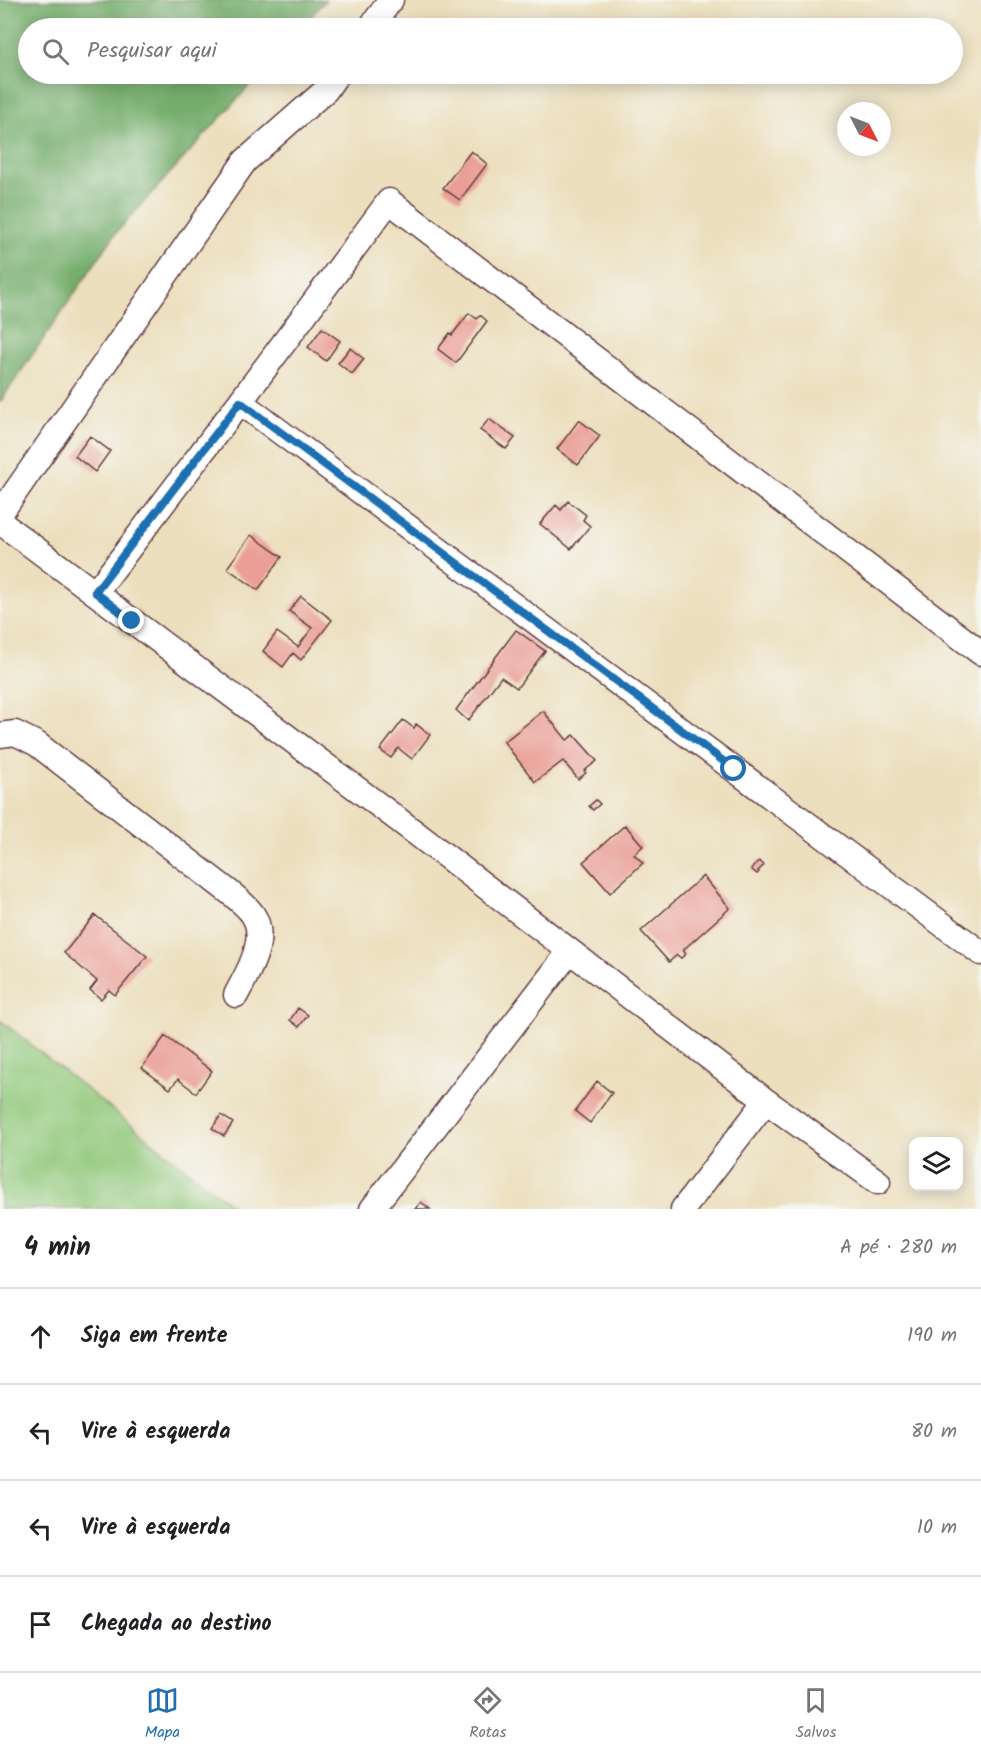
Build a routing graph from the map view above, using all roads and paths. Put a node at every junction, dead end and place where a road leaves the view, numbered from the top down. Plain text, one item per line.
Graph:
1 (391, 0) edge
2 (378, 18) edge
3 (330, 84) edge
4 (240, 402) junction
5 (0, 514) edge
6 (0, 522) edge
7 (95, 592) junction
8 (981, 653) edge
9 (0, 735) edge
10 (570, 951) junction
11 (981, 952) edge
12 (236, 995) dead end
13 (766, 1101) junction
14 (878, 1182) dead end
15 (372, 1209) edge
16 (683, 1209) edge

1 - 2 street
3 - 5 street
4 - 7 street
4 - 8 street
4 - 11 street
6 - 7 street
7 - 10 street
9 - 12 street
10 - 13 street
10 - 15 street
13 - 14 street
13 - 16 street

